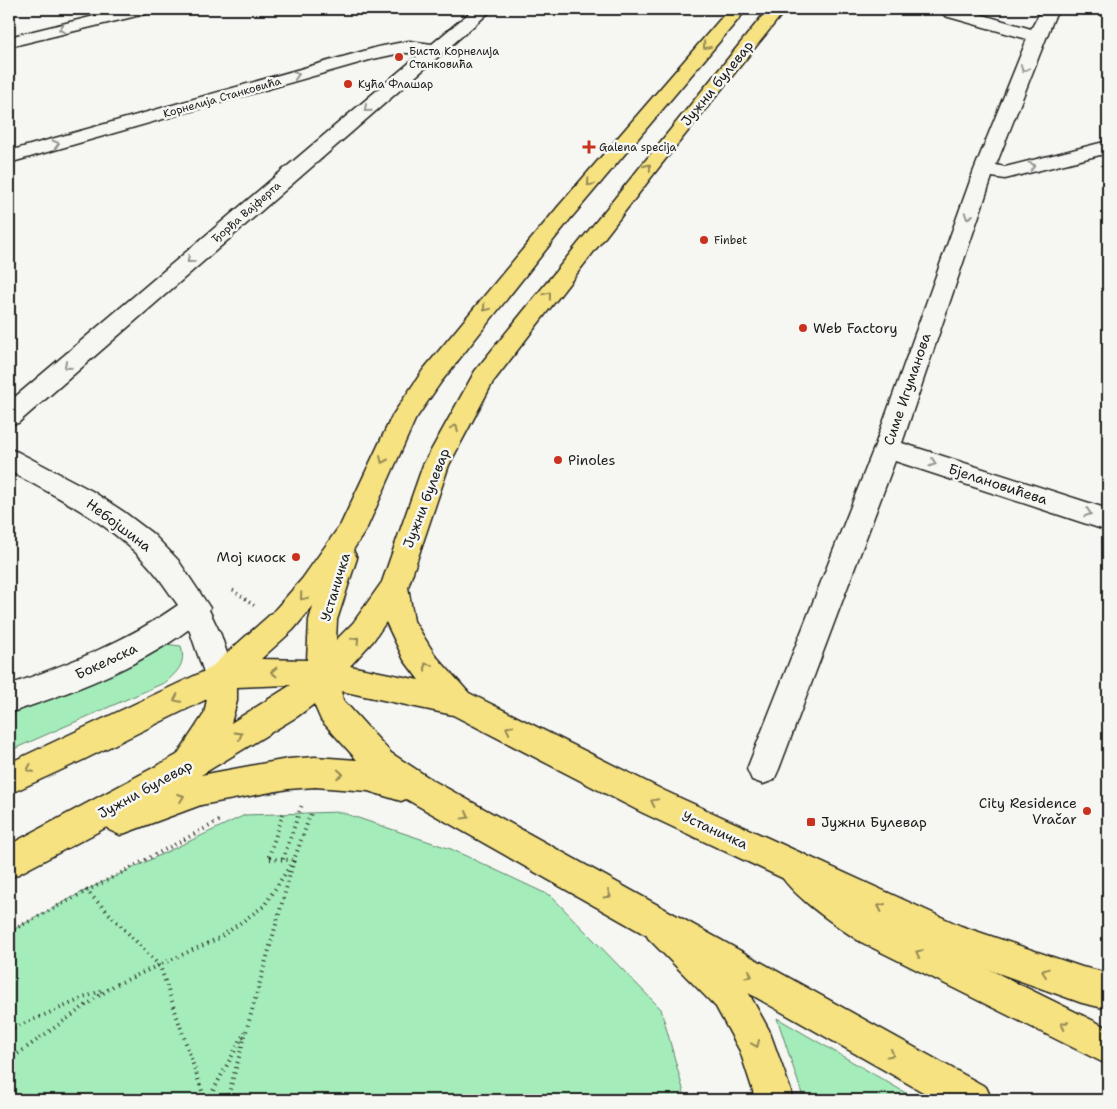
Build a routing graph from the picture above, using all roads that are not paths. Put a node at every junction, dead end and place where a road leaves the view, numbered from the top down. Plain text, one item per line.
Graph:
1 (143, 9) edge
2 (484, 9) edge
3 (738, 9) edge
4 (777, 9) edge
5 (954, 9) edge
6 (1051, 9) edge
7 (1037, 36) junction
8 (9, 42) edge
9 (436, 51) junction
10 (1108, 147) edge
11 (9, 157) edge
12 (984, 170) junction
13 (9, 416) edge
14 (887, 448) junction
15 (9, 459) edge
16 (1108, 520) edge
17 (352, 530) junction
18 (394, 587) junction
19 (196, 608) junction
20 (323, 675) junction
21 (220, 678) junction
22 (9, 699) edge
23 (458, 703) junction
24 (182, 769) junction
25 (763, 769) dead end
26 (9, 779) edge
27 (423, 792) junction
28 (15, 860) edge
29 (793, 867) junction
30 (660, 926) junction
31 (1108, 991) edge
32 (1108, 1046) edge
33 (773, 1100) edge
34 (973, 1100) edge

1 -> 8 street
2 - 9 street, Ђорђа Вајферта
3 -> 17 main road
18 -> 4 main road, Јужни булевар
5 - 7 street
6 - 7 street, Симе Игуманова
7 -> 12 street, Симе Игуманова
11 -> 9 street, Корнелија Станковића
9 -> 13 street, Ђорђа Вајферта
12 -> 10 street
12 -> 14 street, Симе Игуманова
14 -> 16 street, Бјелановићева
14 - 25 street, Симе Игуманова
15 - 19 street, Небојшина
17 - 20 main road, Устаничка
17 -> 21 main road
20 -> 18 main road, Јужни булевар
23 -> 18 main road
19 - 21 street, Небојшина
19 - 22 street, Бокељска
20 -> 21 main road, Устаничка
20 - 23 main road, Устаничка
24 -> 20 main road, Јужни булевар
20 - 27 main road, Устаничка
21 - 24 main road
21 -> 26 main road
29 -> 23 main road, Устаничка
24 - 28 main road, Јужни булевар
28 -> 27 main road
27 -> 30 main road, Устаничка
31 -> 29 main road, Устаничка
32 -> 29 main road
30 -> 33 main road
30 -> 34 main road, Устаничка

